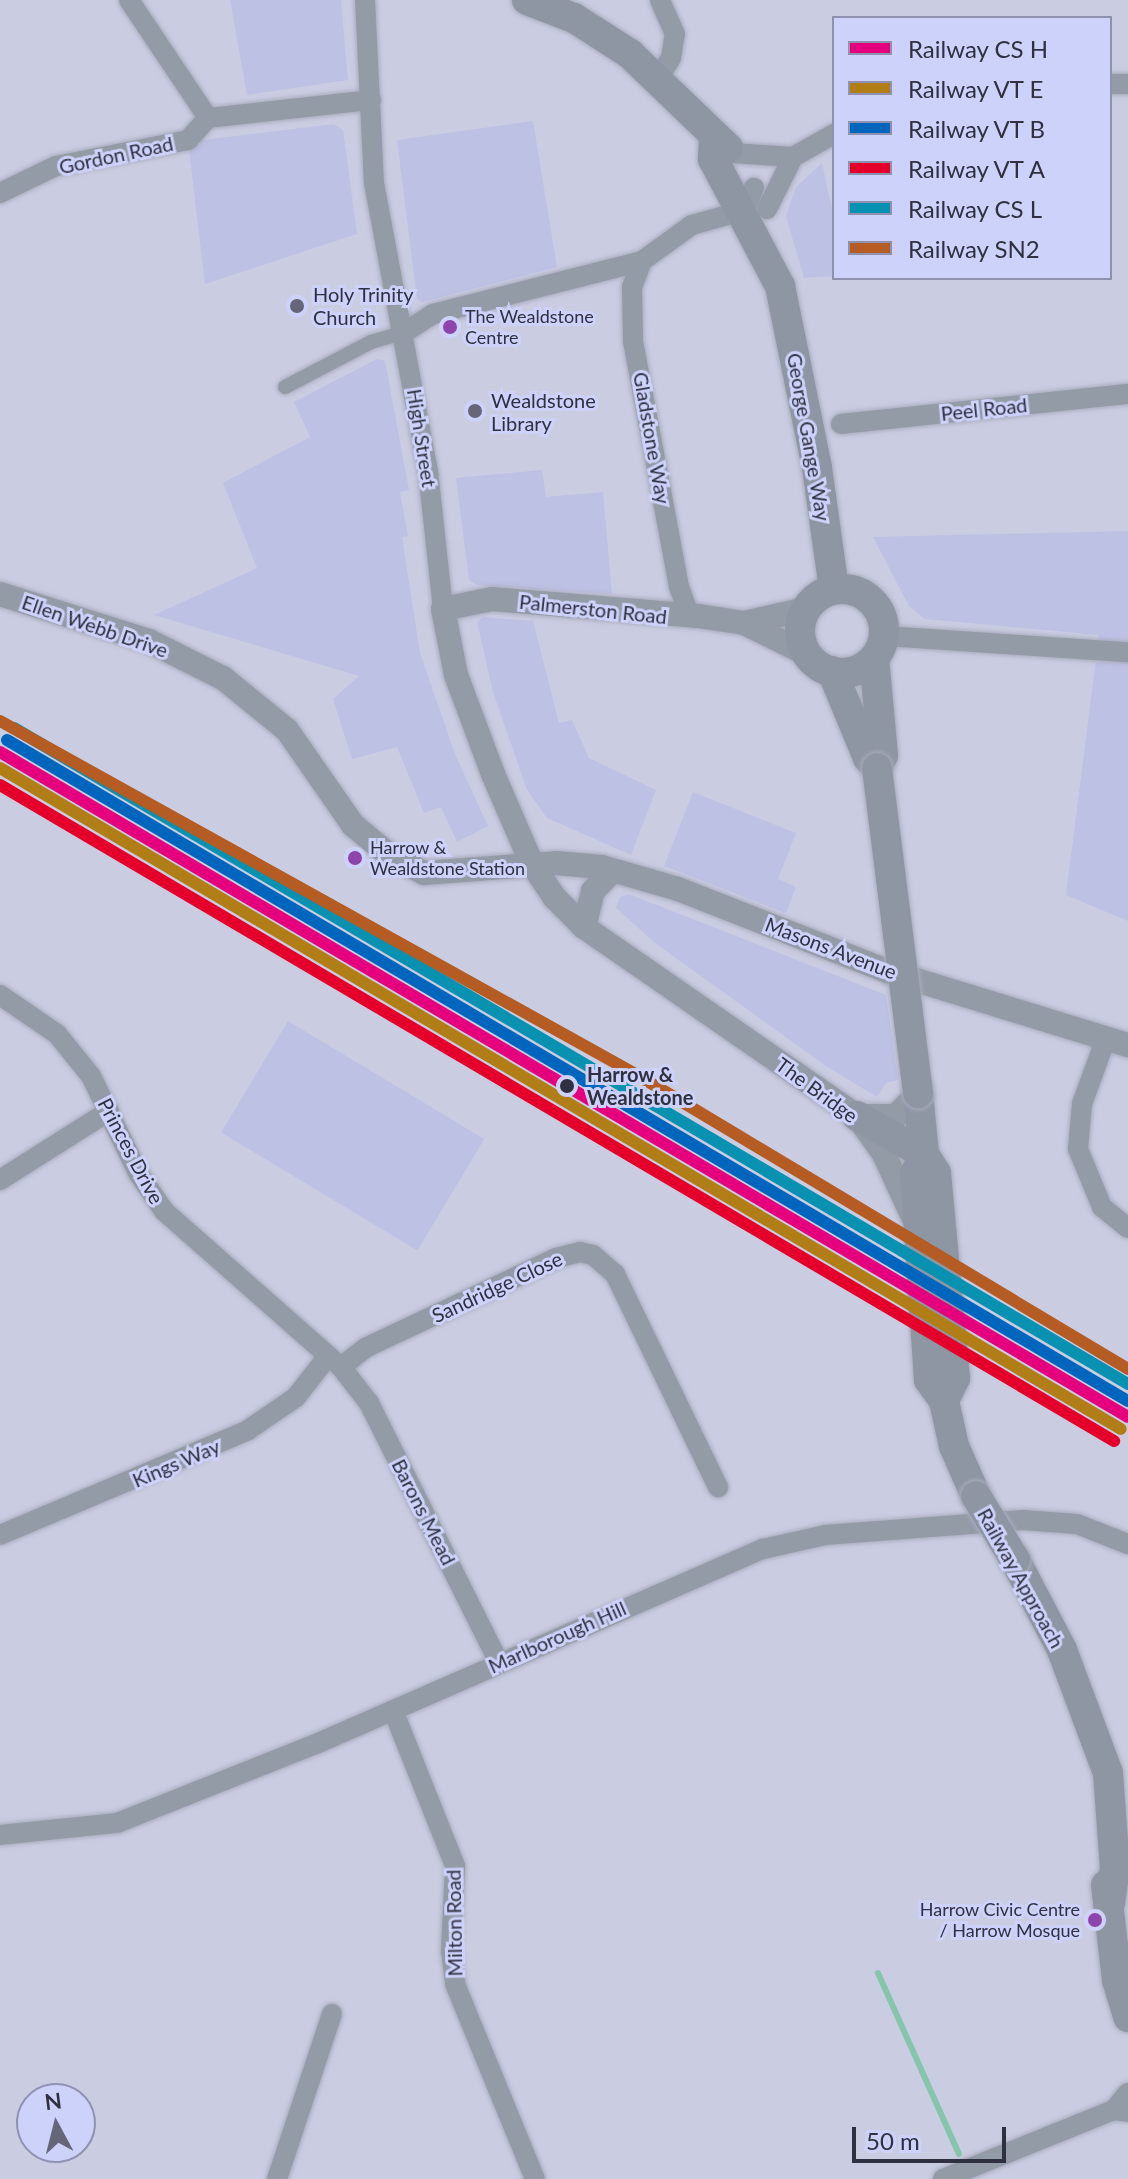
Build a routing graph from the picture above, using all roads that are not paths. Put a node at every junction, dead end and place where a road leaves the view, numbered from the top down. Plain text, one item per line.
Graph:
1 (129, 0) edge
2 (365, 0) edge
3 (527, 0) edge
4 (660, 0) edge
5 (659, 77) junction
6 (371, 100) junction
7 (208, 118) junction
8 (832, 135) edge
9 (723, 146) junction
10 (793, 157) junction
11 (0, 193) edge
12 (755, 202) junction
13 (642, 261) junction
14 (405, 332) junction
15 (285, 387) dead end
16 (1128, 394) edge
17 (841, 424) dead end
18 (834, 589) junction
19 (0, 594) edge
20 (443, 609) junction
21 (806, 609) junction
22 (689, 615) junction
23 (744, 623) junction
24 (879, 647) junction
25 (1128, 652) edge
26 (819, 663) junction
27 (870, 736) junction
28 (532, 864) junction
29 (612, 871) junction
30 (584, 927) junction
31 (0, 995) edge
32 (1117, 1042) edge
33 (918, 1093) junction
34 (109, 1111) junction
35 (870, 1125) junction
36 (924, 1154) junction
37 (0, 1180) edge
38 (917, 1227) junction
39 (1128, 1228) edge
40 (335, 1362) junction
41 (944, 1401) junction
42 (718, 1487) dead end
43 (0, 1535) edge
44 (1128, 1544) edge
45 (499, 1663) junction
46 (393, 1710) junction
47 (1112, 1772) edge
48 (0, 1835) edge
49 (1122, 1857) edge
50 (1110, 1903) junction
51 (1127, 2011) edge
52 (332, 2014) dead end
53 (1128, 2093) edge
54 (1121, 2111) edge
55 (277, 2179) edge
56 (535, 2179) edge
57 (943, 2179) edge

1 - 7 street
2 - 6 street, High Street
3 - 5 main road, George Gange Way
4 - 5 street
5 - 9 main road, George Gange Way
6 - 7 street
6 - 14 street, High Street
7 - 11 street, Gordon Road
8 - 10 street
9 - 10 street
9 - 12 main road, George Gange Way
10 - 12 street
12 - 13 street
12 - 18 main road, George Gange Way
13 - 14 street
13 - 22 street, Gladstone Way
14 - 15 street
14 - 20 street, High Street
16 - 17 street, Peel Road
18 - 21 main road
18 - 24 main road
19 - 28 street, Ellen Webb Drive
20 - 22 street, Palmerston Road
20 - 28 street, High Street
21 - 23 street, Palmerston Road
21 - 26 main road
22 - 23 street, Palmerston Road
23 - 26 street, Palmerston Road
24 - 25 street
24 - 26 main road
24 - 27 main road
26 - 27 main road
27 - 33 main road, bridge
28 - 29 street, Masons Avenue
28 - 30 street, The Bridge
29 - 30 street
29 - 32 street, Masons Avenue
30 - 35 street, The Bridge
31 - 34 street, Princes Drive
32 - 39 street
33 - 35 street
33 - 36 main road
34 - 37 street
34 - 40 street, Princes Drive
35 - 36 main road
35 - 38 street, The Bridge
36 - 38 main road
36 - 41 main road
38 - 41 main road, The Bridge
40 - 42 street, Sandridge Close
40 - 43 street, Kings Way
40 - 45 street, Barons Mead
41 - 47 main road, Railway Approach, bridge
44 - 45 street, Marlborough Hill
45 - 46 street, Marlborough Hill
46 - 48 street, Marlborough Hill
46 - 56 street, Milton Road
47 - 49 main road
47 - 50 main road
49 - 50 main road
50 - 51 main road
52 - 55 street
53 - 54 street
54 - 57 street

